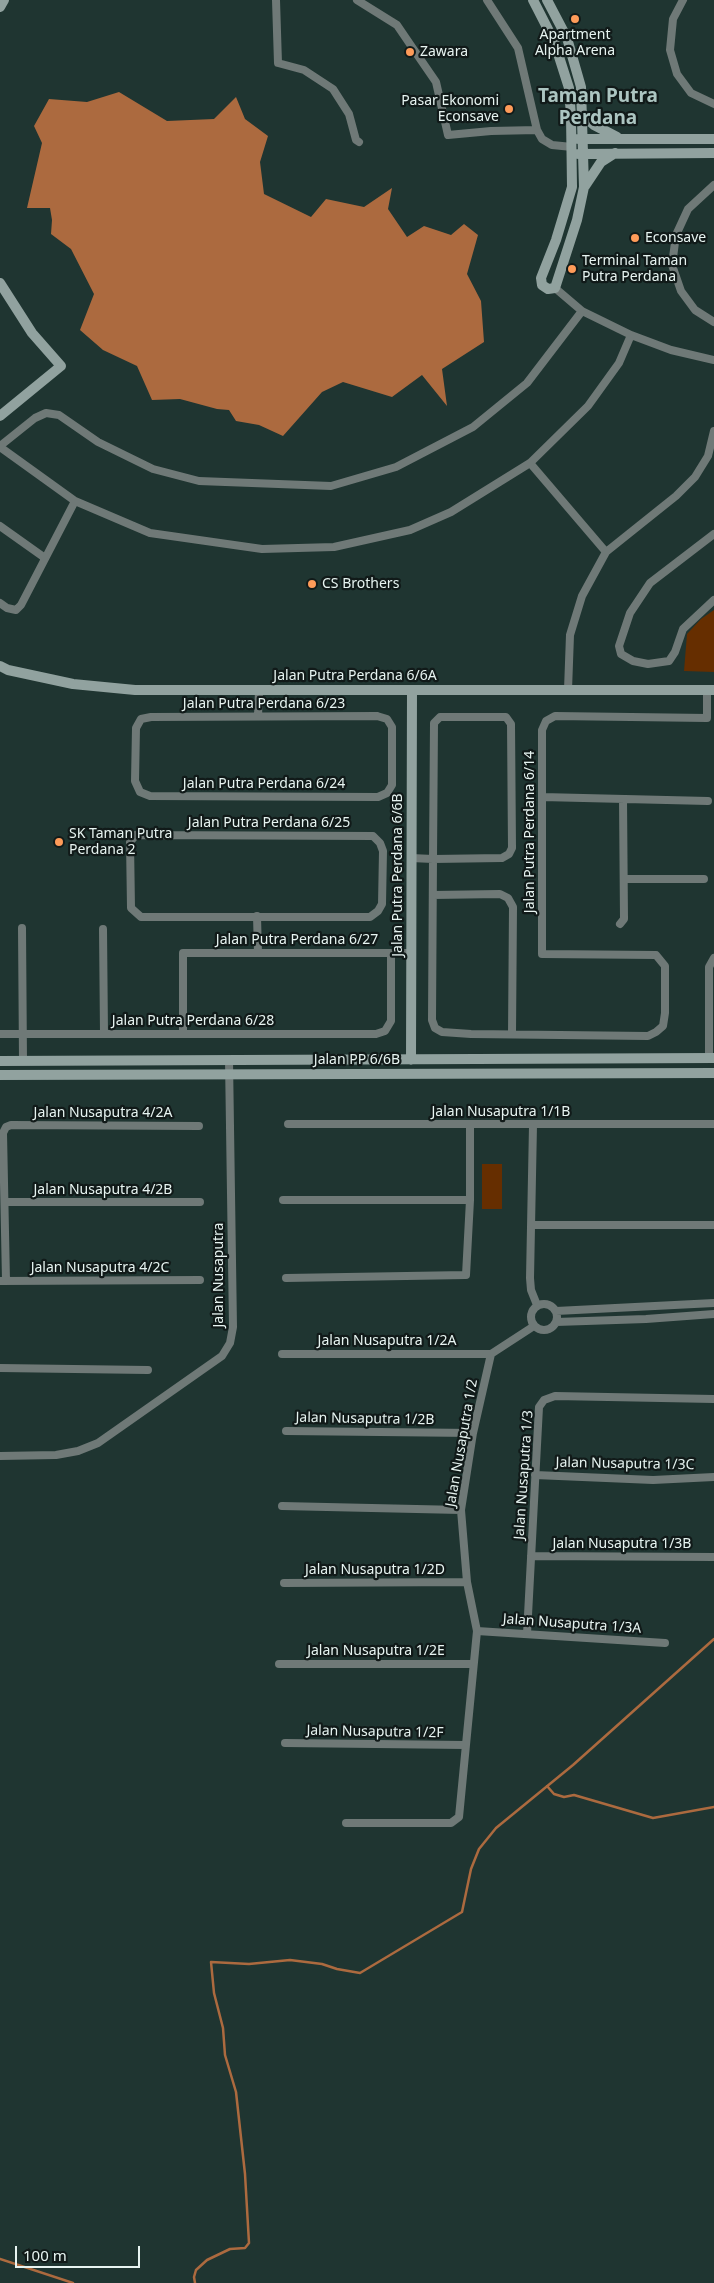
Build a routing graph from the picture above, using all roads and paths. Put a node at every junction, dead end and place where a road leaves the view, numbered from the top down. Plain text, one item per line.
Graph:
1 (4, 0) edge
2 (276, 0) edge
3 (357, 0) edge
4 (486, 0) edge
5 (533, 0) edge
6 (547, 0) edge
7 (683, 0) edge
8 (0, 7) edge
9 (714, 104) edge
10 (583, 115) junction
11 (538, 130) junction
12 (584, 139) junction
13 (620, 139) junction
14 (714, 139) edge
15 (360, 142) dead end
16 (572, 146) junction
17 (616, 153) junction
18 (714, 153) edge
19 (584, 154) junction
20 (714, 185) edge
21 (584, 187) junction
22 (0, 283) edge
23 (555, 288) junction
24 (582, 311) junction
25 (714, 322) edge
26 (631, 335) junction
27 (714, 360) edge
28 (0, 416) edge
29 (714, 431) edge
30 (0, 447) edge
31 (711, 458) edge
32 (530, 463) junction
33 (75, 501) junction
34 (0, 526) edge
35 (714, 534) edge
36 (606, 552) junction
37 (45, 558) junction
38 (714, 600) edge
39 (0, 603) edge
40 (0, 666) edge
41 (259, 690) junction
42 (412, 690) junction
43 (568, 690) junction
44 (710, 690) edge
45 (258, 716) junction
46 (150, 796) joint
47 (378, 797) joint
48 (542, 798) junction
49 (623, 799) junction
50 (708, 801) dead end
51 (411, 858) junction
52 (433, 859) junction
53 (624, 879) junction
54 (704, 879) dead end
55 (433, 895) junction
56 (257, 916) junction
57 (620, 924) dead end
58 (22, 928) dead end
59 (103, 929) dead end
60 (258, 953) junction
61 (391, 953) junction
62 (411, 953) junction
63 (713, 959) edge
64 (22, 1033) junction
65 (0, 1034) edge
66 (104, 1034) junction
67 (183, 1034) junction
68 (512, 1034) junction
69 (711, 1035) edge
70 (711, 1058) edge
71 (229, 1060) junction
72 (411, 1060) junction
73 (0, 1061) edge
74 (23, 1061) junction
75 (714, 1073) edge
76 (229, 1074) junction
77 (0, 1075) edge
78 (288, 1124) dead end
79 (714, 1124) edge
80 (470, 1125) junction
81 (533, 1125) junction
82 (199, 1126) dead end
83 (283, 1200) dead end
84 (470, 1200) junction
85 (5, 1202) junction
86 (200, 1202) dead end
87 (532, 1225) junction
88 (714, 1225) edge
89 (286, 1278) dead end
90 (200, 1280) dead end
91 (3, 1281) edge
92 (714, 1303) edge
93 (537, 1305) junction
94 (673, 1305) junction
95 (644, 1306) junction
96 (556, 1311) junction
97 (714, 1314) edge
98 (674, 1317) junction
99 (646, 1319) junction
100 (556, 1322) junction
101 (534, 1326) junction
102 (282, 1354) dead end
103 (491, 1354) junction
104 (0, 1368) edge
105 (148, 1370) dead end
106 (714, 1399) edge
107 (286, 1431) dead end
108 (473, 1433) junction
109 (0, 1456) edge
110 (535, 1475) junction
111 (714, 1477) edge
112 (282, 1506) dead end
113 (461, 1510) junction
114 (531, 1556) junction
115 (714, 1557) edge
116 (467, 1582) junction
117 (284, 1583) dead end
118 (477, 1631) junction
119 (527, 1634) junction
120 (665, 1643) dead end
121 (279, 1664) dead end
122 (473, 1664) junction
123 (285, 1743) dead end
124 (465, 1745) junction
125 (346, 1823) dead end

1 - 8 street
2 - 15 street
3 - 11 street
4 - 11 street
5 - 16 street
6 - 10 street
7 - 9 street
10 - 12 street
10 - 13 street
11 - 16 street
12 - 13 street
12 - 16 street
12 - 19 street
13 - 14 street
16 - 19 street
16 - 23 street
17 - 18 street
17 - 19 street
17 - 21 street
19 - 21 street
20 - 25 street
21 - 23 street
22 - 28 street
23 - 24 street
24 - 26 street
24 - 30 street
26 - 27 street
26 - 32 street
29 - 31 street
30 - 33 street
31 - 36 street
32 - 33 street
32 - 36 street
33 - 37 street
34 - 37 street
35 - 38 street
36 - 43 street
37 - 39 street
40 - 41 street, Jalan Putra Perdana 6/6A
41 - 42 street, Jalan Putra Perdana 6/6A
41 - 45 street
42 - 43 street, Jalan Putra Perdana 6/6A
42 - 51 street, Jalan Putra Perdana 6/6B
43 - 44 street, Jalan Putra Perdana 6/6A
44 - 48 street, Jalan Putra Perdana 6/14
45 - 46 street, Jalan Putra Perdana 6/23
45 - 47 street, Jalan Putra Perdana 6/23
46 - 47 street, Jalan Putra Perdana 6/24
48 - 49 street
48 - 68 street, Jalan Putra Perdana 6/14
49 - 50 street
49 - 53 street
51 - 52 street
51 - 62 street, Jalan Putra Perdana 6/6B
52 - 52 street
52 - 55 street
53 - 54 street
53 - 57 street
55 - 68 street
55 - 68 street
56 - 56 street, Jalan Putra Perdana 6/25
56 - 60 street
58 - 64 street
59 - 66 street
60 - 61 street, Jalan Putra Perdana 6/27
60 - 67 street, Jalan Putra Perdana 6/27
61 - 62 street, Jalan Putra Perdana 6/27
61 - 67 street, Jalan Putra Perdana 6/28
62 - 72 street, Jalan Putra Perdana 6/6B
63 - 69 street
64 - 65 street, Jalan Putra Perdana 6/28
64 - 66 street, Jalan Putra Perdana 6/28
64 - 74 street
66 - 67 street, Jalan Putra Perdana 6/28
69 - 70 street
70 - 72 street, Jalan PP 6/6B
71 - 72 street, Jalan PP 6/6B
71 - 74 street, Jalan PP 6/6B
71 - 76 street, Jalan Nusaputra
73 - 74 street, Jalan PP 6/6B
75 - 76 street, Jalan PP 6/6B
76 - 77 street, Jalan PP 6/6B
76 - 109 street, Jalan Nusaputra
78 - 80 street, Jalan Nusaputra 1/1B
79 - 81 street, Jalan Nusaputra 1/1B
80 - 81 street, Jalan Nusaputra 1/1B
80 - 84 street
81 - 87 street
82 - 85 street, Jalan Nusaputra 4/2A
83 - 84 street
84 - 89 street
85 - 86 street, Jalan Nusaputra 4/2B
85 - 91 street
87 - 88 street
87 - 93 street
90 - 91 street, Jalan Nusaputra 4/2C
92 - 94 street
93 - 96 street
93 - 101 street
94 - 95 street
94 - 98 street
95 - 96 street
95 - 99 street
96 - 100 street
97 - 98 street
98 - 99 street
99 - 100 street
100 - 101 street
101 - 103 street
102 - 103 street, Jalan Nusaputra 1/2A
103 - 108 street, Jalan Nusaputra 1/2
104 - 105 street
106 - 110 street, Jalan Nusaputra 1/3
107 - 108 street, Jalan Nusaputra 1/2B
108 - 113 street, Jalan Nusaputra 1/2
110 - 111 street, Jalan Nusaputra 1/3C
110 - 114 street, Jalan Nusaputra 1/3
112 - 113 street
113 - 116 street, Jalan Nusaputra 1/2
114 - 115 street, Jalan Nusaputra 1/3B
114 - 119 street, Jalan Nusaputra 1/3
116 - 117 street, Jalan Nusaputra 1/2D
116 - 118 street, Jalan Nusaputra 1/2
118 - 119 street, Jalan Nusaputra 1/3A
118 - 122 street, Jalan Nusaputra 1/2
119 - 120 street, Jalan Nusaputra 1/3A
121 - 122 street, Jalan Nusaputra 1/2E
122 - 124 street, Jalan Nusaputra 1/2
123 - 124 street, Jalan Nusaputra 1/2F
124 - 125 street, Jalan Nusaputra 1/2

